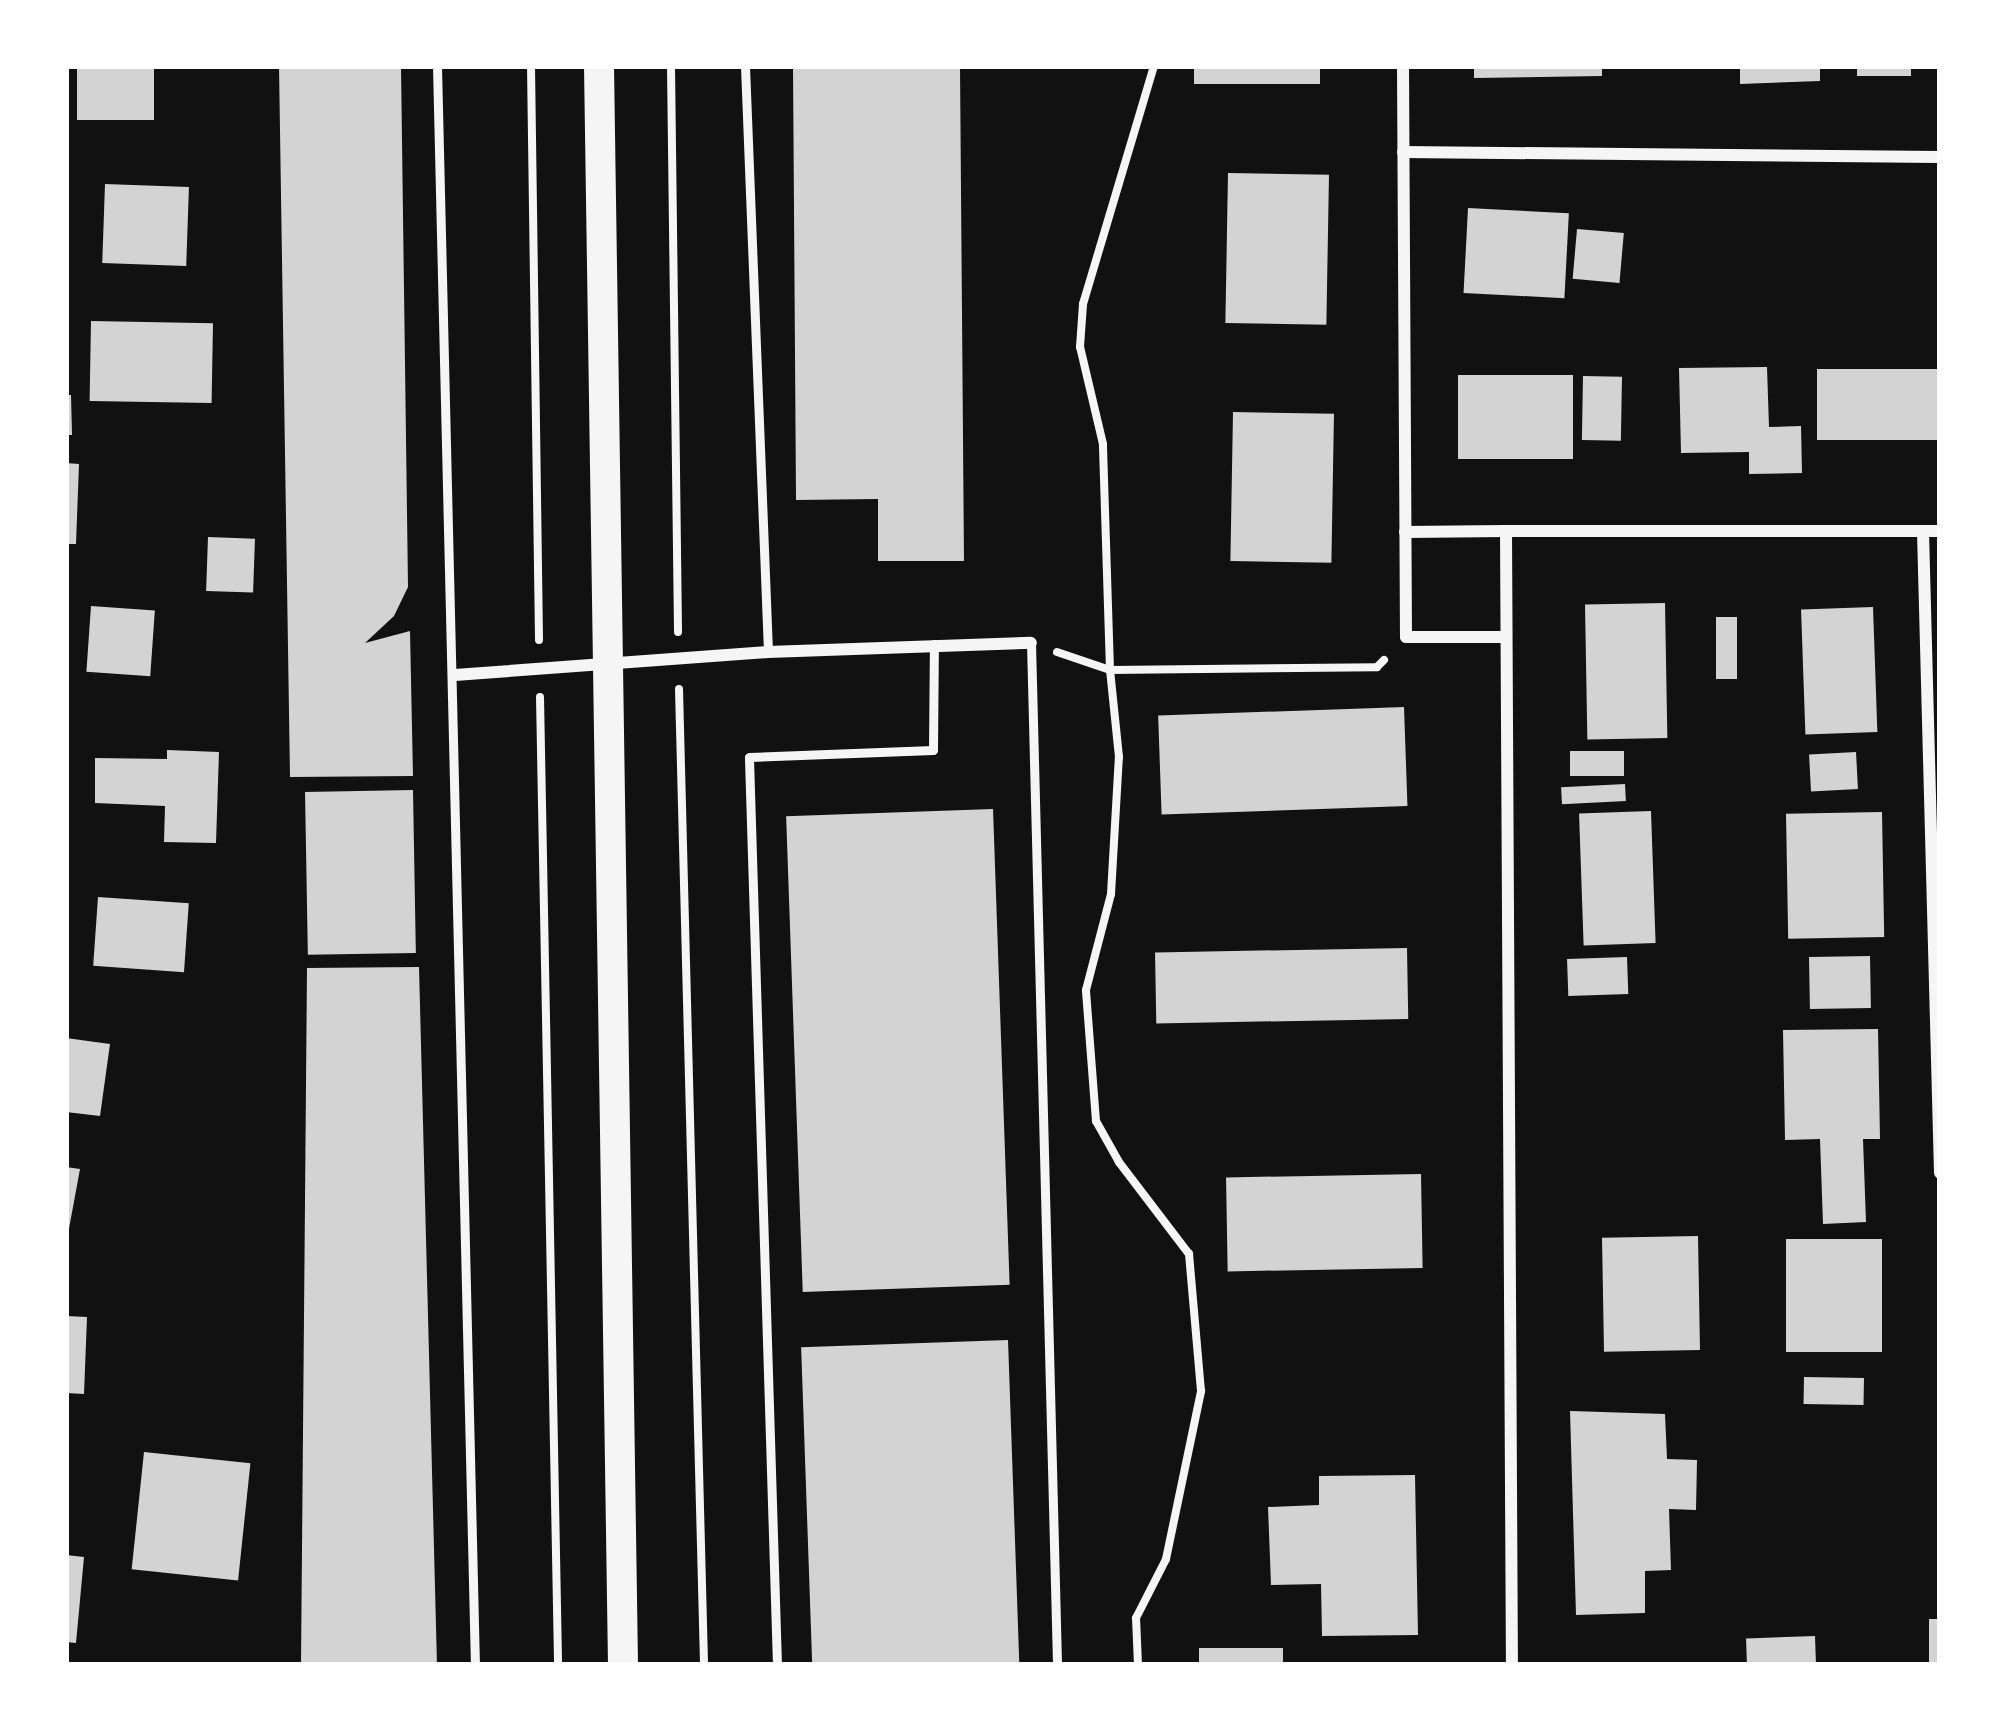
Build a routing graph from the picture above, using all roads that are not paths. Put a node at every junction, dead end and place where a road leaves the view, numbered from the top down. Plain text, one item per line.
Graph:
1 (437, 66) edge
2 (599, 66) edge
3 (745, 66) edge
4 (1402, 66) edge
5 (1403, 152) junction
6 (1940, 157) edge
7 (1506, 531) junction
8 (1940, 531) edge
9 (1406, 532) junction
10 (1922, 532) junction
11 (1933, 631) edge
12 (1506, 637) junction
13 (1031, 643) joint
14 (934, 644) junction
15 (768, 652) junction
16 (612, 664) junction
17 (455, 676) junction
18 (1940, 1173) edge
19 (476, 1665) edge
20 (623, 1665) edge
21 (777, 1665) edge
22 (1057, 1665) edge
23 (1512, 1665) edge

1 - 17 lane
2 - 16 main road
3 - 15 lane
4 - 5 street
5 - 6 street
5 - 9 street
7 - 9 street
7 - 10 street
7 - 12 street
8 - 10 street
9 - 12 street
10 - 11 street
11 - 18 street
12 - 23 street
13 - 14 street
13 - 22 lane
14 - 15 street
14 - 21 lane
15 - 16 street
16 - 17 street
16 - 20 main road
17 - 19 lane

